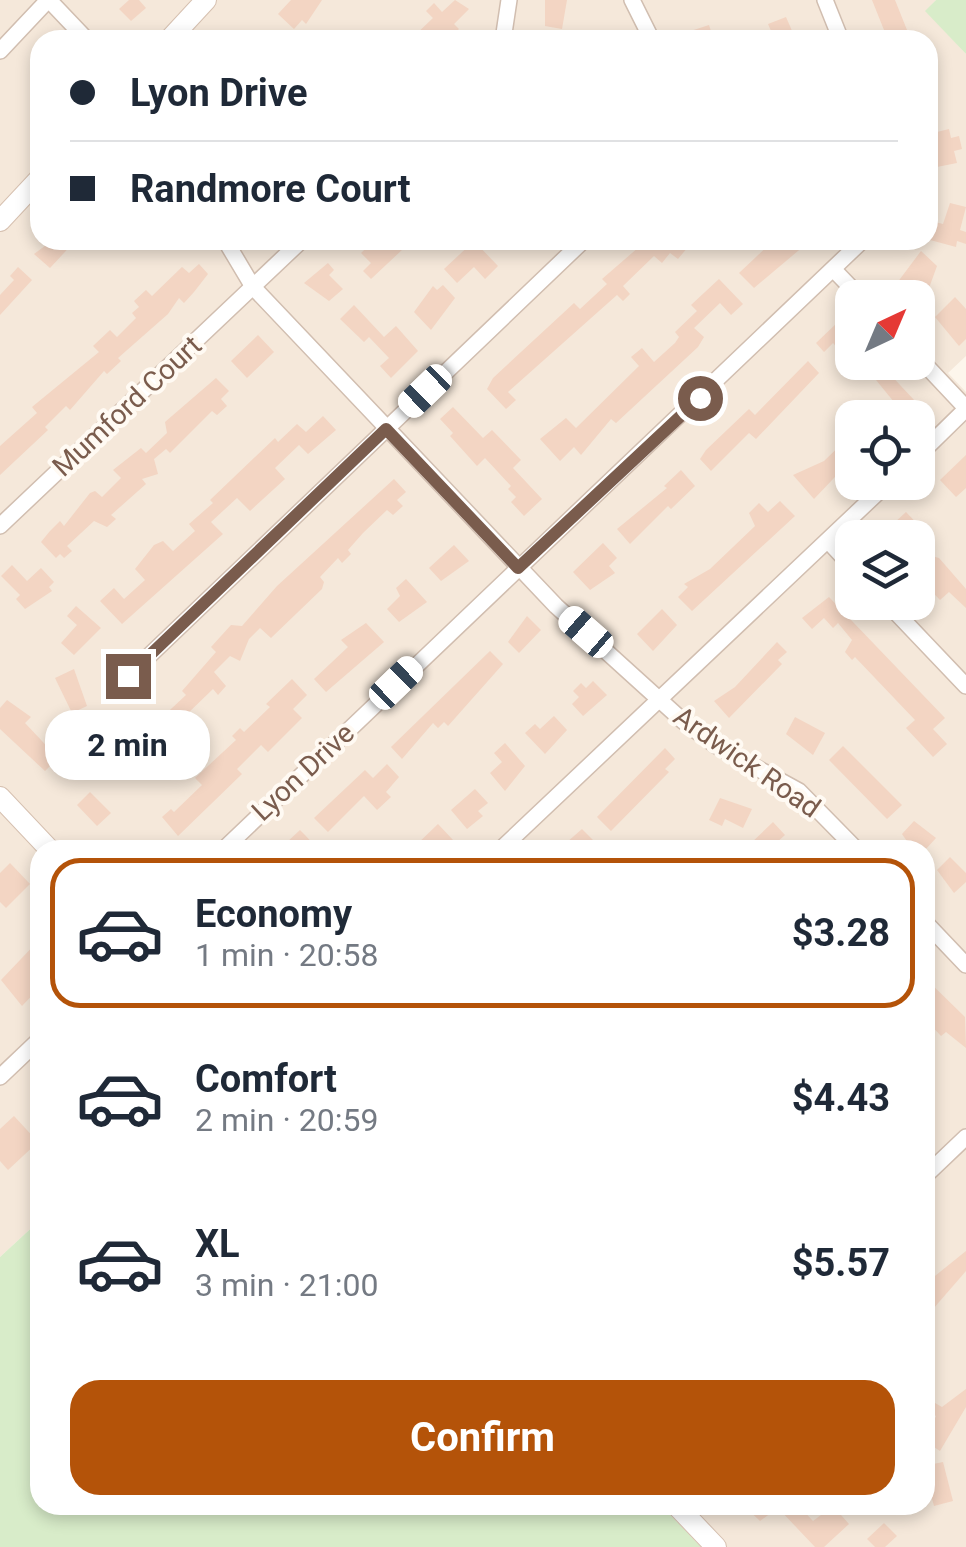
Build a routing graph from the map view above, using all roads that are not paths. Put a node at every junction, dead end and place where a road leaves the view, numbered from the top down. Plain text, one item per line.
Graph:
1 (48, 0) edge
2 (206, 0) edge
3 (509, 0) edge
4 (632, 0) edge
5 (825, 0) edge
6 (77, 30) edge
7 (178, 30) edge
8 (504, 30) edge
9 (647, 30) edge
10 (837, 30) edge
11 (0, 50) edge
12 (30, 189) edge
13 (0, 221) edge
14 (231, 250) edge
15 (292, 250) edge
16 (574, 250) edge
17 (853, 250) edge
18 (835, 271) junction
19 (844, 280) edge
20 (253, 287) junction
21 (935, 375) edge
22 (966, 408) edge
23 (386, 429) junction
24 (935, 439) edge
25 (871, 500) edge
26 (0, 526) edge
27 (828, 542) junction
28 (835, 549) edge
29 (518, 568) junction
30 (903, 620) edge
31 (128, 676) dead end
32 (966, 686) edge
33 (660, 700) junction
34 (4, 810) edge
35 (38, 840) edge
36 (233, 840) edge
37 (512, 840) edge
38 (847, 840) edge
39 (935, 932) edge
40 (966, 965) edge
41 (30, 1048) edge
42 (0, 1076) edge
43 (966, 1137) edge
44 (935, 1166) edge
45 (686, 1515) edge
46 (716, 1547) edge

1 - 6 street
1 - 11 street
2 - 7 main road
3 - 8 street
4 - 9 street
5 - 10 street
12 - 13 main road
14 - 20 street, Ardwick Road
15 - 20 street, Mumford Court
16 - 23 street
17 - 18 street, Lyon Drive
18 - 19 street
18 - 29 street, Lyon Drive
20 - 23 street, Ardwick Road
20 - 26 street, Mumford Court
21 - 22 street
22 - 24 street
23 - 29 street, Ardwick Road
23 - 31 street
25 - 27 street
27 - 28 street
27 - 33 street
29 - 33 street, Ardwick Road
29 - 36 street, Lyon Drive
30 - 32 street
33 - 37 street
33 - 38 street, Ardwick Road
34 - 35 main road
39 - 40 street
41 - 42 street
43 - 44 street
45 - 46 main road

